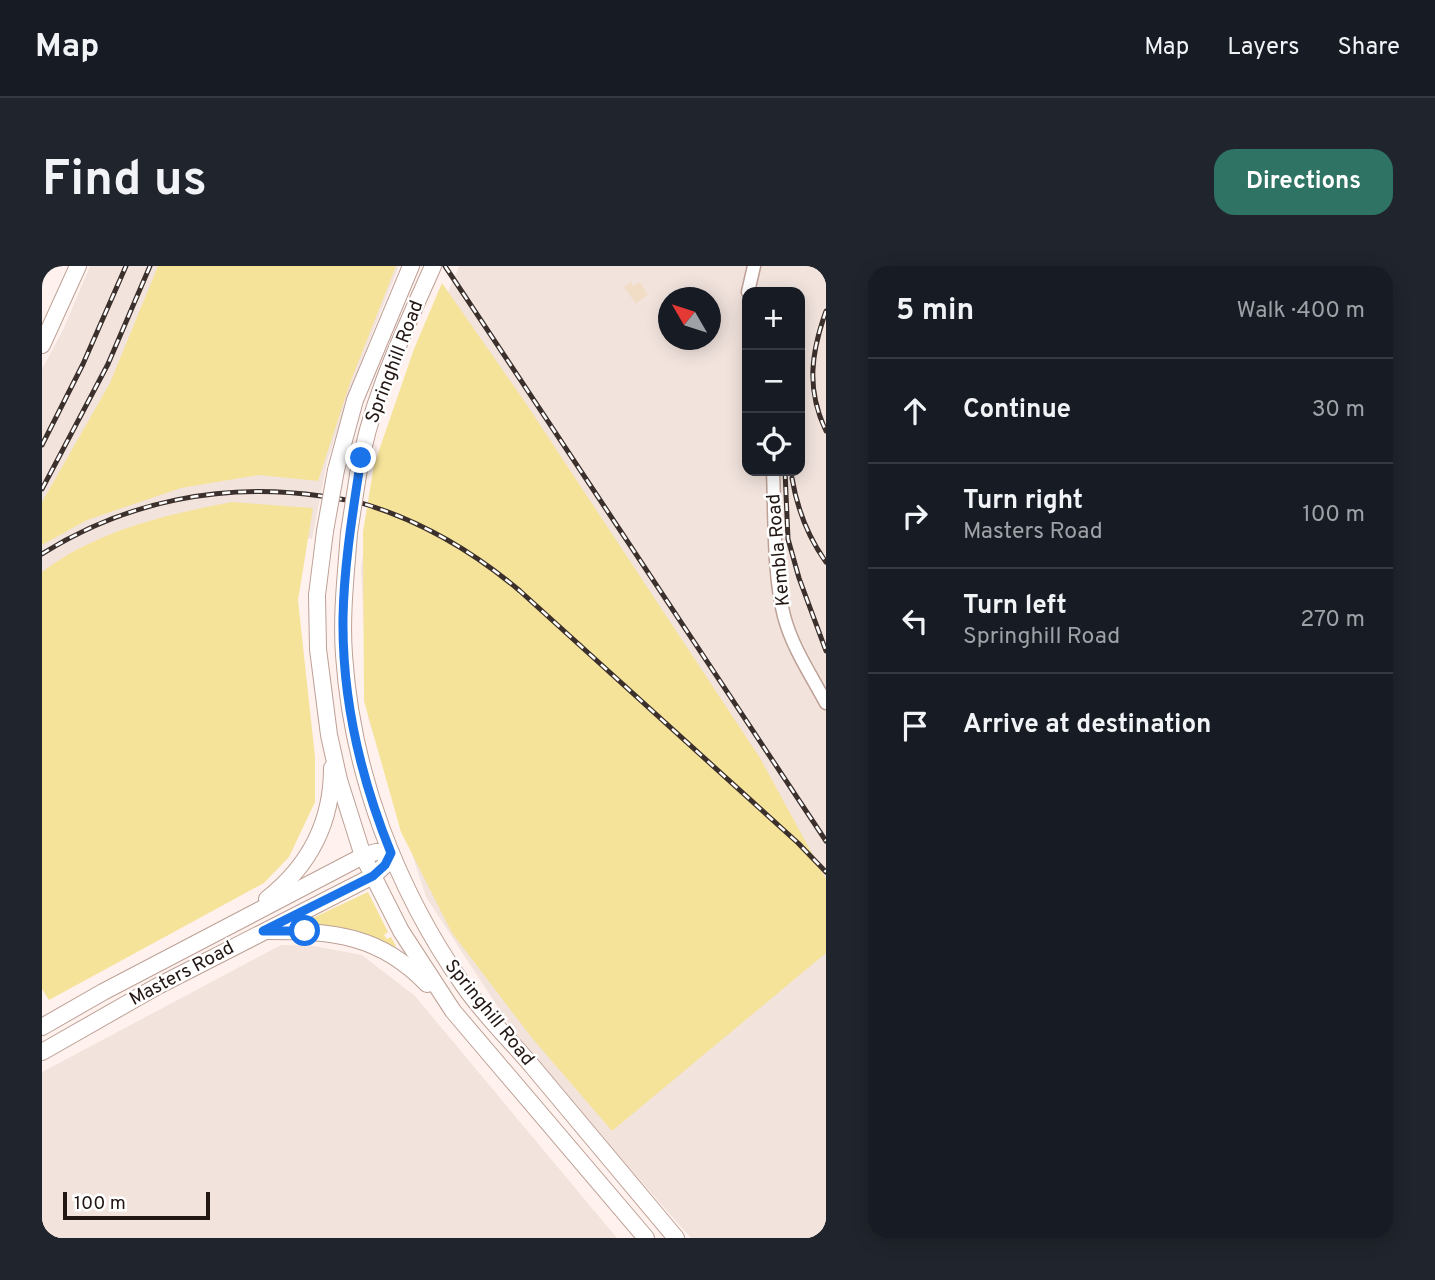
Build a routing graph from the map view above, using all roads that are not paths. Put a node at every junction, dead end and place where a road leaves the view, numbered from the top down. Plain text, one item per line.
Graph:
1 (78, 266) edge
2 (411, 266) edge
3 (433, 266) edge
4 (754, 266) edge
5 (749, 287) edge
6 (42, 345) edge
7 (773, 476) edge
8 (826, 704) edge
9 (329, 735) junction
10 (391, 853) junction
11 (363, 856) junction
12 (373, 876) junction
13 (231, 926) junction
14 (263, 931) junction
15 (453, 1011) junction
16 (42, 1027) edge
17 (42, 1052) edge
18 (646, 1238) edge
19 (676, 1238) edge

1 - 6 main road
2 - 9 main road, Springhill Road, bridge
3 - 10 main road, Springhill Road, bridge
4 - 5 street
7 - 8 street, Kembla Road
9 - 11 main road, Springhill Road
9 - 13 main road
10 - 11 main road, Masters Road
10 - 12 main road, Masters Road
10 - 19 main road, Springhill Road
11 - 12 main road, Springhill Road
11 - 13 main road, Masters Road
12 - 14 main road, Masters Road
12 - 15 main road, Springhill Road
13 - 16 main road, Masters Road
14 - 15 main road
14 - 17 main road, Masters Road
15 - 18 main road, Springhill Road

